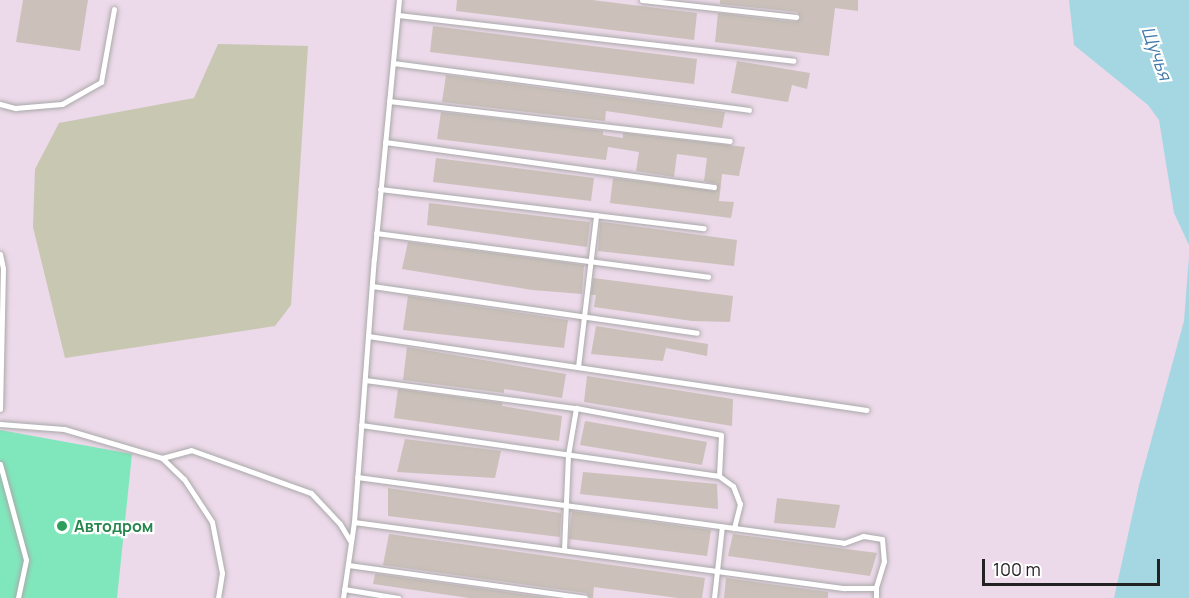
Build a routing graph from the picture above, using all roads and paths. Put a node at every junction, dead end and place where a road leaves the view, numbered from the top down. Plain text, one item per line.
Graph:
1 (399, 0) edge
2 (642, 0) edge
3 (114, 9) dead end
4 (398, 15) junction
5 (796, 17) dead end
6 (793, 61) dead end
7 (393, 63) junction
8 (389, 101) junction
9 (0, 104) edge
10 (749, 110) dead end
11 (730, 141) dead end
12 (385, 142) junction
13 (714, 186) dead end
14 (381, 189) junction
15 (596, 215) junction
16 (704, 228) dead end
17 (376, 233) junction
18 (0, 254) edge
19 (592, 262) junction
20 (708, 277) dead end
21 (372, 285) junction
22 (584, 316) junction
23 (697, 333) dead end
24 (368, 336) junction
25 (578, 367) junction
26 (364, 380) junction
27 (576, 408) junction
28 (0, 409) edge
29 (867, 410) dead end
30 (0, 424) edge
31 (361, 425) junction
32 (568, 455) junction
33 (162, 458) junction
34 (0, 464) edge
35 (720, 476) junction
36 (357, 477) junction
37 (566, 505) junction
38 (354, 522) junction
39 (722, 526) junction
40 (734, 528) junction
41 (351, 542) junction
42 (564, 550) junction
43 (348, 565) junction
44 (715, 571) junction
45 (876, 588) junction
46 (344, 589) junction
47 (18, 598) edge
48 (218, 598) edge
49 (343, 598) edge
50 (398, 598) edge
51 (585, 598) edge
52 (714, 598) edge
53 (876, 598) edge

1 - 4 lane
2 - 5 lane
3 - 9 lane
4 - 6 lane
4 - 7 lane
7 - 8 lane
7 - 10 lane
8 - 11 lane
8 - 12 lane
12 - 13 lane
12 - 14 lane
14 - 15 lane
14 - 17 lane
15 - 16 lane
15 - 19 lane
17 - 19 lane
17 - 21 lane
18 - 28 lane
19 - 20 lane
19 - 22 lane
21 - 22 lane
21 - 24 lane
22 - 23 lane
22 - 25 lane
24 - 25 lane
24 - 26 lane
25 - 29 lane
26 - 27 lane
26 - 31 lane
27 - 32 lane
27 - 35 lane
30 - 33 lane
31 - 32 lane
31 - 36 lane
32 - 35 lane
32 - 37 lane
33 - 41 lane
33 - 48 lane
34 - 47 lane
35 - 40 lane
36 - 37 lane
36 - 38 lane
37 - 39 lane
37 - 42 lane
38 - 41 lane
38 - 42 lane
39 - 40 lane
39 - 44 lane
40 - 45 lane
41 - 43 lane
42 - 44 lane
43 - 46 lane
43 - 51 lane
44 - 45 lane
44 - 52 lane
45 - 53 lane
46 - 49 lane
46 - 50 lane

